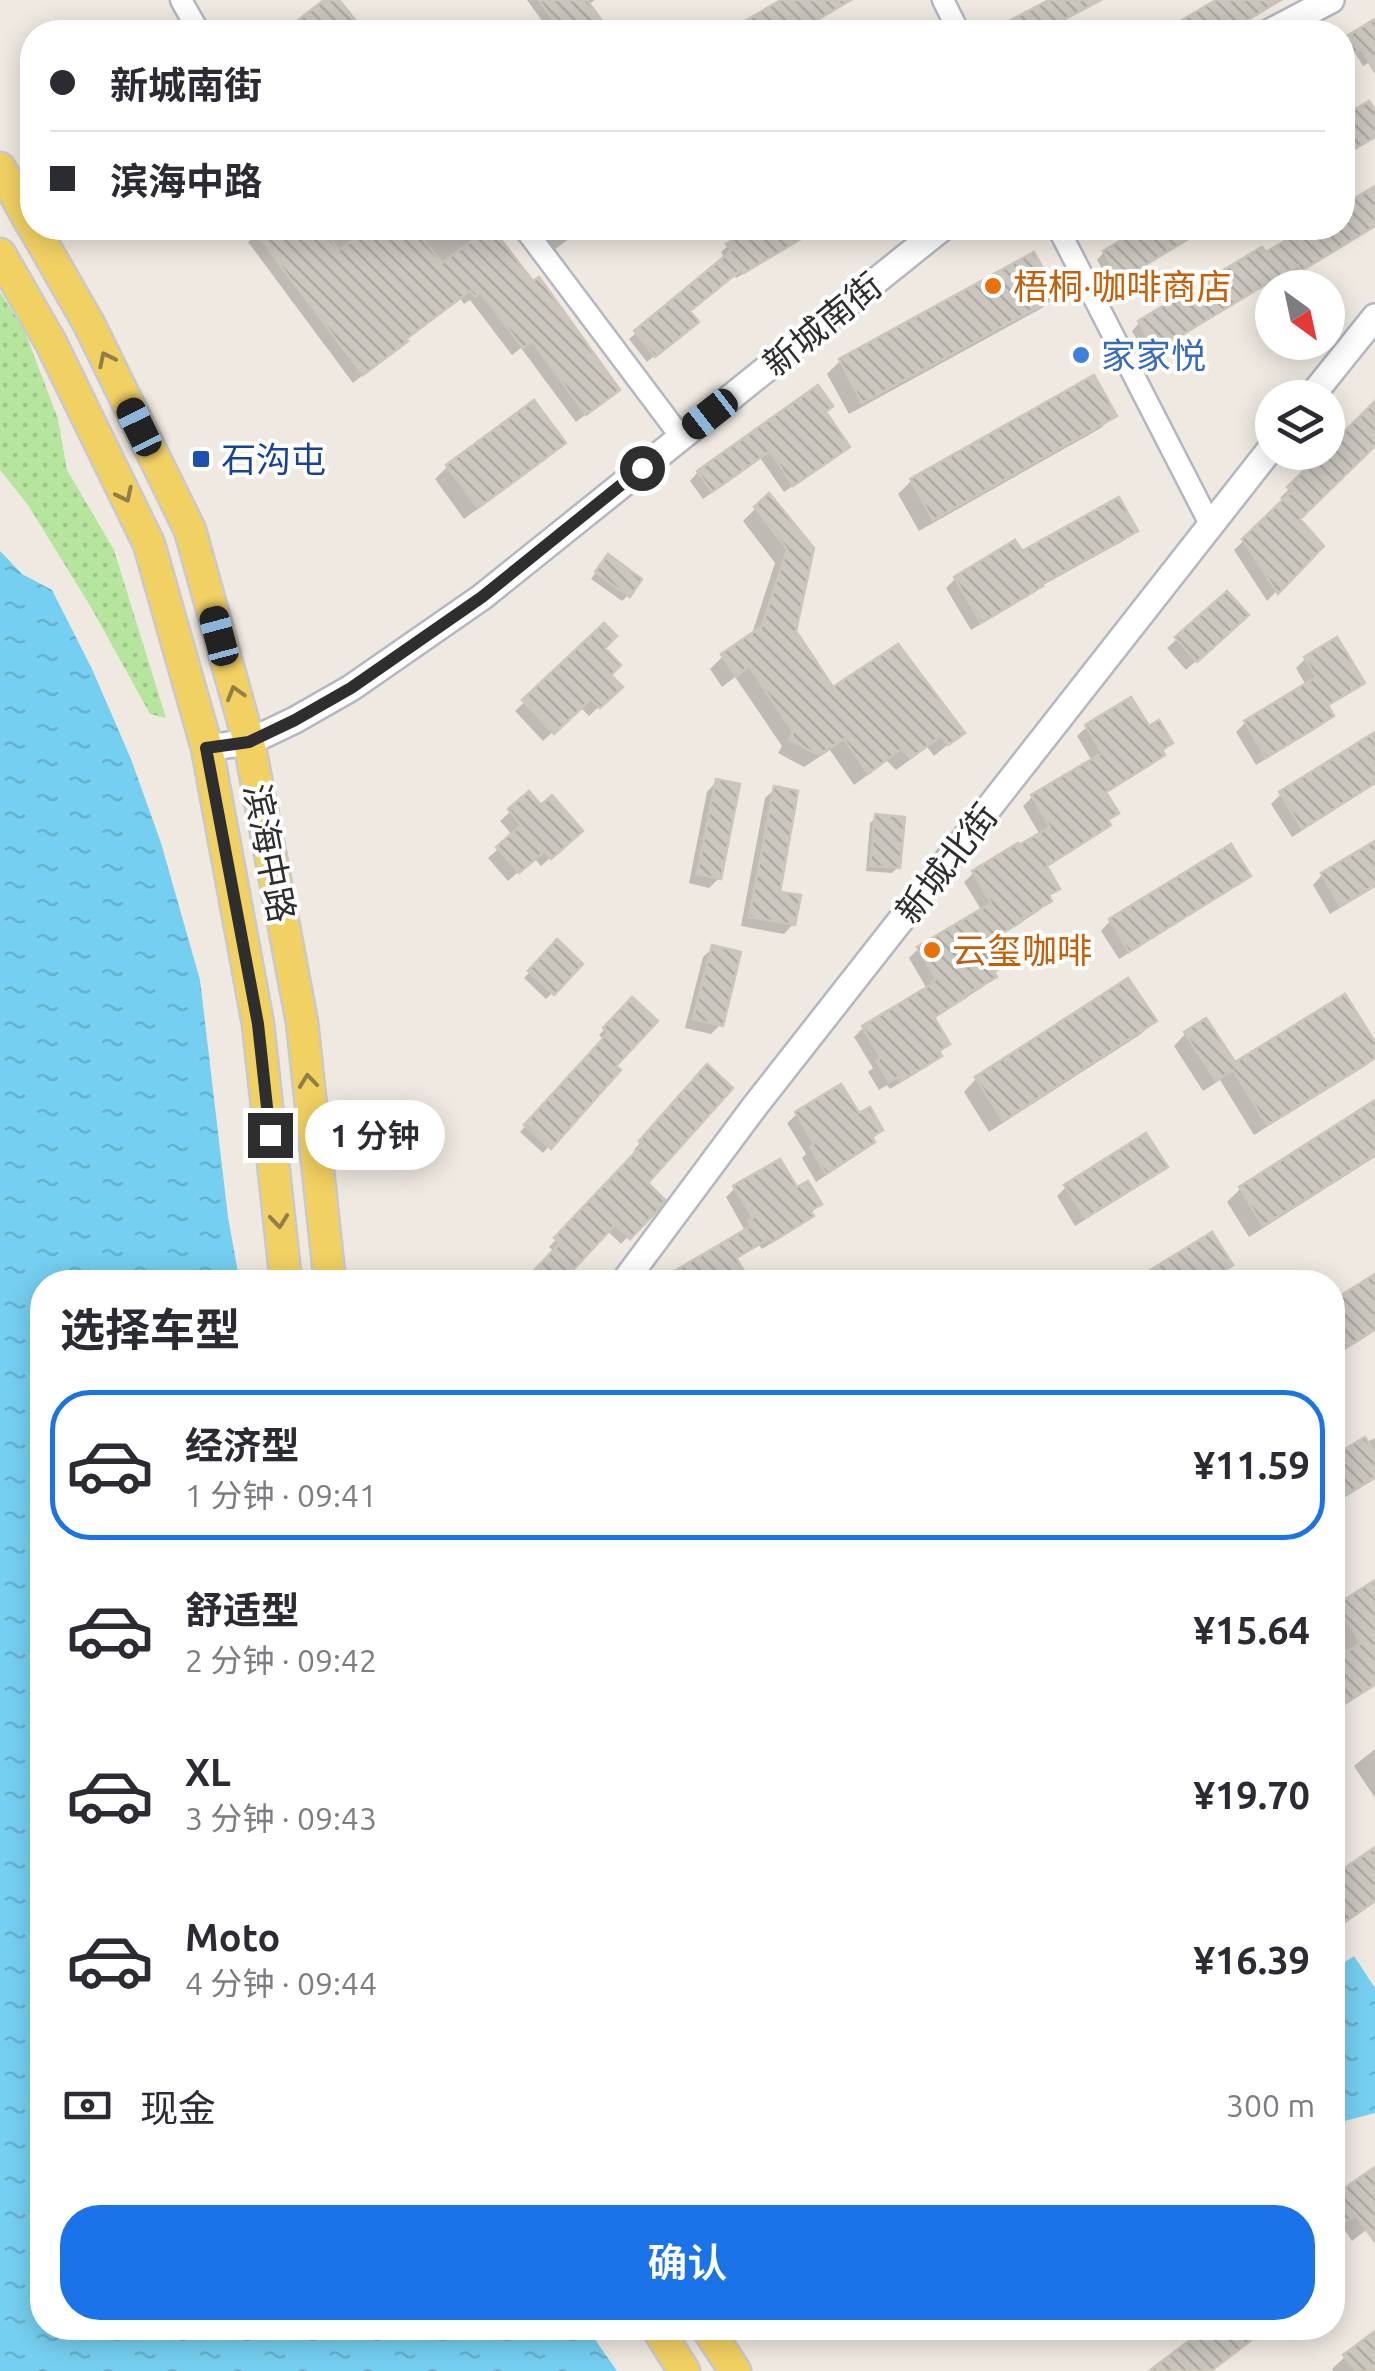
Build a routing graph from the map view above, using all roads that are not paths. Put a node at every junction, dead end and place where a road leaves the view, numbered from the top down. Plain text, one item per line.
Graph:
1 (1332, 0) edge
2 (1293, 20) edge
3 (0, 168) edge
4 (20, 203) edge
5 (41, 240) edge
6 (533, 240) edge
7 (927, 240) edge
8 (1064, 240) edge
9 (0, 254) edge
10 (1375, 317) edge
11 (1324, 380) edge
12 (681, 437) junction
13 (1255, 468) edge
14 (1211, 526) junction
15 (249, 742) junction
16 (206, 748) junction
17 (285, 1270) edge
18 (329, 1270) edge
19 (633, 1270) edge
20 (665, 2340) edge
21 (715, 2340) edge
22 (684, 2371) edge
23 (735, 2371) edge

1 - 2 street
3 - 4 main road, 滨海中路
15 -> 5 main road, 滨海中路
6 - 12 street
7 - 12 street, 新城南街
8 - 14 street
9 -> 16 main road, 滨海中路
10 - 11 street
12 - 15 street, 新城南街
13 - 14 street, 新城北街
14 - 19 street, 新城北街
15 - 16 street, 新城南街
18 -> 15 main road, 滨海中路
16 -> 17 main road, 滨海中路
20 - 22 main road
21 - 23 main road

